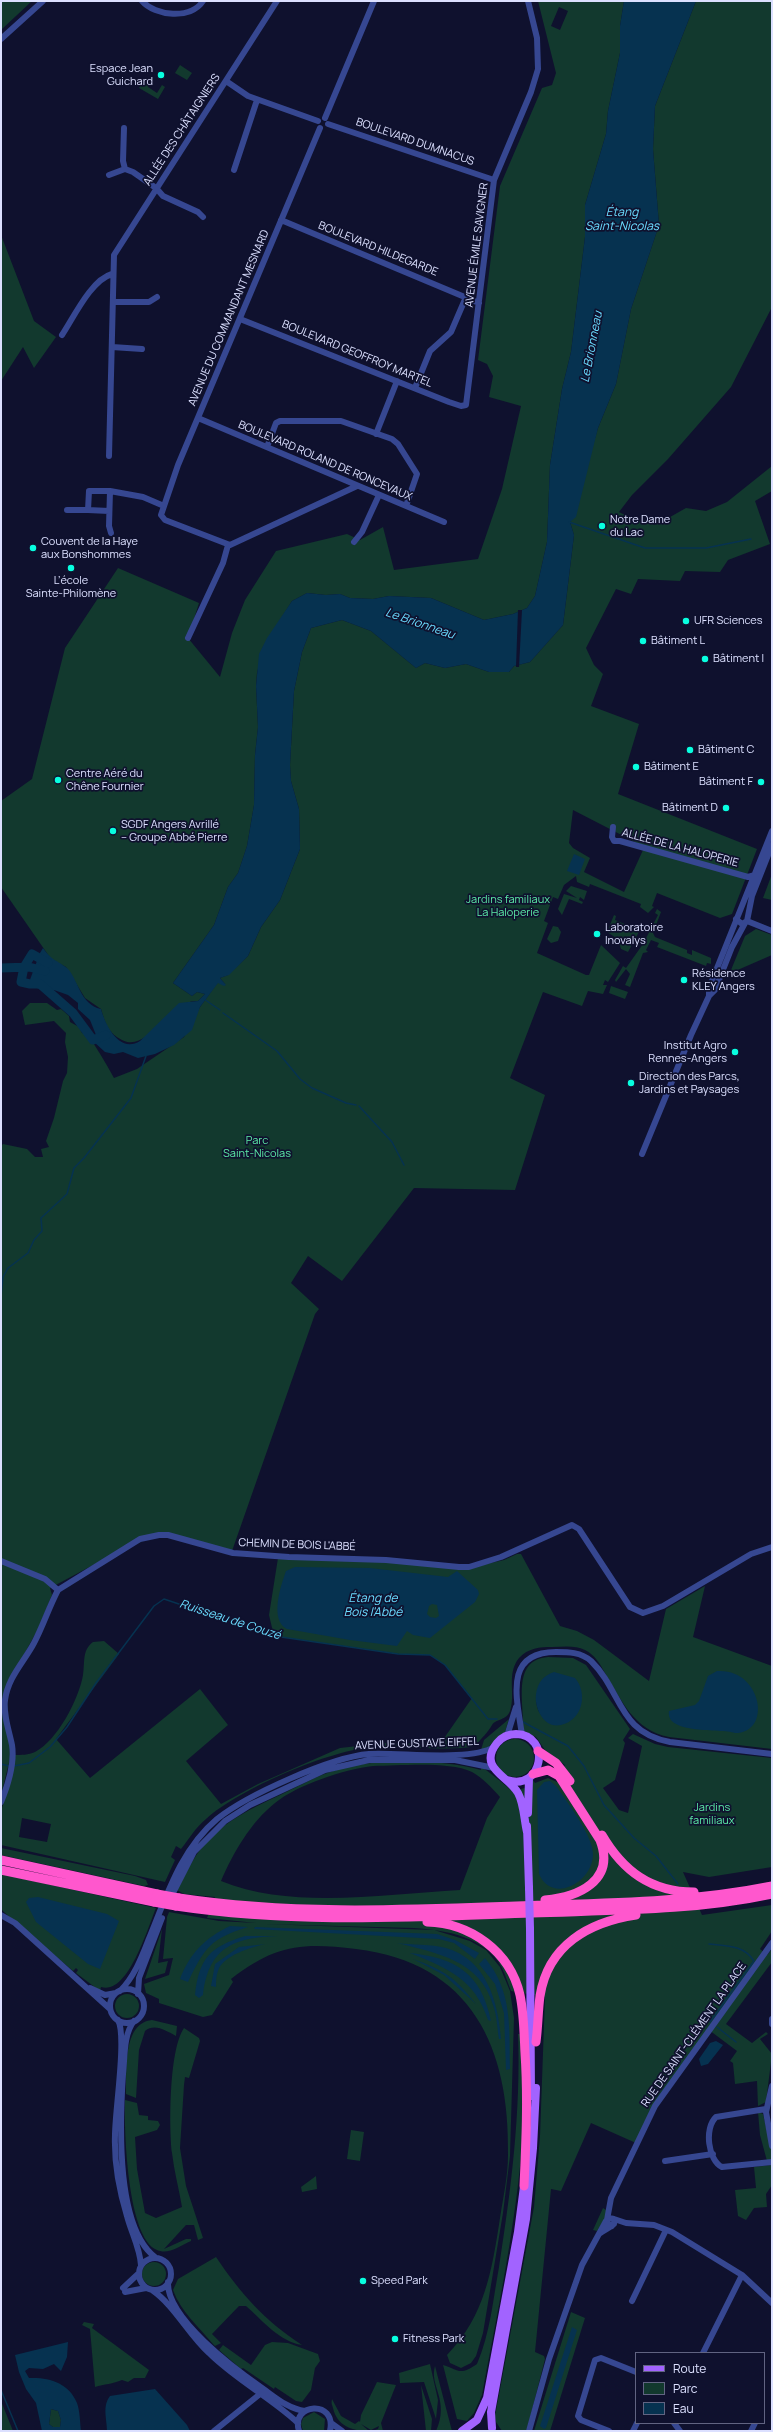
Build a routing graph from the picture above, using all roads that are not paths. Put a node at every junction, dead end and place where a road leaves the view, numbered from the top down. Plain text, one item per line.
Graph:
1 (42, 1) edge
2 (142, 1) edge
3 (203, 1) edge
4 (277, 1) edge
5 (374, 1) edge
6 (528, 1) edge
7 (1, 38) edge
8 (226, 81) junction
9 (257, 100) junction
10 (325, 118) junction
11 (318, 121) junction
12 (328, 124) junction
13 (124, 128) dead end
14 (320, 128) junction
15 (125, 169) junction
16 (234, 170) dead end
17 (109, 175) dead end
18 (494, 180) junction
19 (156, 188) junction
20 (203, 217) dead end
21 (281, 220) junction
22 (112, 274) junction
23 (157, 297) dead end
24 (466, 297) junction
25 (113, 302) junction
26 (479, 303) junction
27 (240, 319) junction
28 (62, 335) dead end
29 (112, 347) junction
30 (142, 349) dead end
31 (397, 381) junction
32 (415, 388) junction
33 (466, 405) joint
34 (198, 418) junction
35 (376, 434) junction
36 (267, 447) junction
37 (109, 456) dead end
38 (357, 486) junction
39 (110, 491) junction
40 (379, 495) junction
41 (164, 506) junction
42 (406, 506) junction
43 (68, 510) dead end
44 (88, 510) junction
45 (109, 511) junction
46 (444, 522) dead end
47 (111, 533) dead end
48 (354, 542) dead end
49 (228, 545) junction
50 (188, 638) dead end
51 (613, 827) dead end
52 (772, 831) edge
53 (772, 845) edge
54 (755, 875) junction
55 (737, 917) junction
56 (747, 920) junction
57 (772, 931) edge
58 (709, 996) junction
59 (642, 1154) dead end
60 (772, 1547) edge
61 (1, 1561) edge
62 (58, 1590) junction
63 (516, 1705) junction
64 (522, 1735) junction
65 (507, 1736) junction
66 (495, 1746) junction
67 (538, 1751) junction
68 (772, 1754) edge
69 (494, 1768) junction
70 (531, 1776) junction
71 (507, 1780) junction
72 (1, 1802) edge
73 (527, 1832) junction
74 (1, 1860) edge
75 (1, 1870) edge
76 (772, 1886) edge
77 (729, 1894) junction
78 (772, 1894) edge
79 (155, 1898) junction
80 (177, 1902) junction
81 (480, 1908) junction
82 (667, 1910) junction
83 (1, 1915) edge
84 (366, 1919) junction
85 (772, 1943) edge
86 (84, 1985) junction
87 (532, 1990) junction
88 (118, 1992) junction
89 (138, 1994) junction
90 (110, 2009) junction
91 (772, 2019) edge
92 (118, 2020) junction
93 (134, 2021) junction
94 (772, 2024) edge
95 (536, 2042) junction
96 (772, 2086) edge
97 (768, 2111) edge
98 (772, 2146) edge
99 (713, 2154) junction
100 (666, 2161) dead end
101 (772, 2162) edge
102 (524, 2186) junction
103 (608, 2208) junction
104 (614, 2218) junction
105 (606, 2220) junction
106 (626, 2223) junction
107 (613, 2226) junction
108 (666, 2230) junction
109 (598, 2234) junction
110 (156, 2258) junction
111 (141, 2266) junction
112 (138, 2274) junction
113 (742, 2275) junction
114 (168, 2282) junction
115 (149, 2289) junction
116 (632, 2301) dead end
117 (772, 2303) edge
118 (704, 2352) edge
119 (635, 2372) edge
120 (260, 2394) junction
121 (305, 2411) junction
122 (298, 2423) junction
123 (331, 2423) junction
124 (473, 2424) junction
125 (493, 2430) edge
126 (216, 2431) edge
127 (299, 2431) edge
128 (330, 2431) edge
129 (342, 2431) edge
130 (462, 2431) edge
131 (529, 2431) edge
132 (609, 2431) edge

1 - 7 street
2 - 3 street
4 - 8 street, ALLÉE DES CHÂTAIGNIERS
5 - 10 street
6 - 18 street, AVENUE ÉMILE SAVIGNER
8 - 9 street
8 - 19 street, ALLÉE DES CHÂTAIGNIERS
9 - 11 street
9 - 16 street
10 - 11 street
10 - 12 street
11 - 14 street
12 - 14 street
12 - 18 street, BOULEVARD DUMNACUS
13 - 15 street
14 - 21 street, AVENUE DU COMMANDANT MESNARD
15 - 17 street
15 - 19 street
18 - 26 street, AVENUE ÉMILE SAVIGNER
19 - 20 street
19 - 22 street, ALLÉE DES CHÂTAIGNIERS
21 - 24 street, BOULEVARD HILDEGARDE
21 - 27 street, AVENUE DU COMMANDANT MESNARD
22 - 25 street, ALLÉE DES CHÂTAIGNIERS
22 - 28 street
23 - 25 street
24 - 26 street, BOULEVARD HILDEGARDE
24 - 32 street
25 - 29 street, ALLÉE DES CHÂTAIGNIERS
26 - 33 street, AVENUE ÉMILE SAVIGNER
27 - 31 street, BOULEVARD GEOFFROY MARTEL
27 - 34 street, AVENUE DU COMMANDANT MESNARD
29 - 30 street
29 - 37 street, ALLÉE DES CHÂTAIGNIERS
31 - 32 street, BOULEVARD GEOFFROY MARTEL
31 - 35 street
32 - 33 street, BOULEVARD GEOFFROY MARTEL
34 - 36 street, BOULEVARD ROLAND DE RONCEVAUX
34 - 41 street, AVENUE DU COMMANDANT MESNARD
35 - 36 street
35 - 42 street
36 - 38 street, BOULEVARD ROLAND DE RONCEVAUX
38 - 40 street, BOULEVARD ROLAND DE RONCEVAUX
38 - 49 street
39 - 41 street
39 - 44 street
39 - 45 street
40 - 42 street, BOULEVARD ROLAND DE RONCEVAUX
40 - 48 street
41 - 49 street, AVENUE DU COMMANDANT MESNARD
42 - 46 street, BOULEVARD ROLAND DE RONCEVAUX
43 - 44 street
44 - 45 street
45 - 47 street
49 - 50 street
51 - 54 street, ALLÉE DE LA HALOPERIE
52 - 54 street
53 - 56 street
54 - 55 street
55 - 56 street
55 - 56 street
55 - 58 street
56 - 57 street
56 - 58 street
58 - 59 street
60 - 62 street, CHEMIN DE BOIS L'ABBÉ
61 - 62 street
62 - 72 street
63 - 64 street
63 - 65 street
63 - 68 street
64 - 65 main road
64 - 67 main road
65 - 66 main road
66 - 69 main road
66 - 88 street, AVENUE GUSTAVE EIFFEL
67 - 70 main road
67 - 77 highway
69 - 71 main road
69 - 89 street, AVENUE GUSTAVE EIFFEL
70 - 71 main road
70 - 73 main road
70 - 81 highway
71 - 73 main road
73 - 87 main road, bridge
74 - 79 highway
75 - 79 highway
76 - 77 highway
77 - 81 highway
78 - 82 highway
79 - 80 highway, bridge
80 - 81 highway
80 - 84 highway
82 - 84 highway
82 - 95 highway
83 - 86 street
84 - 102 highway
85 - 103 street, RUE DE SAINT-CLÉMENT LA PLACE
86 - 88 street
86 - 90 street
87 - 95 main road
87 - 102 main road
88 - 89 street
88 - 90 street
89 - 93 street
90 - 92 street
91 - 94 street
92 - 93 street
92 - 111 street
93 - 110 street
95 - 125 main road
96 - 97 street
97 - 98 street
97 - 99 street
99 - 100 street
99 - 101 street
102 - 124 main road
103 - 104 street
103 - 105 street, RUE DE SAINT-CLÉMENT LA PLACE
104 - 105 street
104 - 106 street
104 - 107 street
105 - 107 street
105 - 109 street, RUE DE SAINT-CLÉMENT LA PLACE
106 - 107 street
106 - 108 street
107 - 109 street
108 - 113 street
108 - 116 street
109 - 131 street, RUE DE SAINT-CLÉMENT LA PLACE
110 - 111 street
110 - 114 street
111 - 112 street
112 - 115 street
112 - 115 street
113 - 117 street
113 - 118 street
114 - 115 street
114 - 121 street
115 - 120 street
119 - 132 street
120 - 122 street
120 - 126 street
121 - 122 street
121 - 123 street
122 - 127 street
123 - 128 street
123 - 129 street
124 - 125 main road
124 - 130 main road

